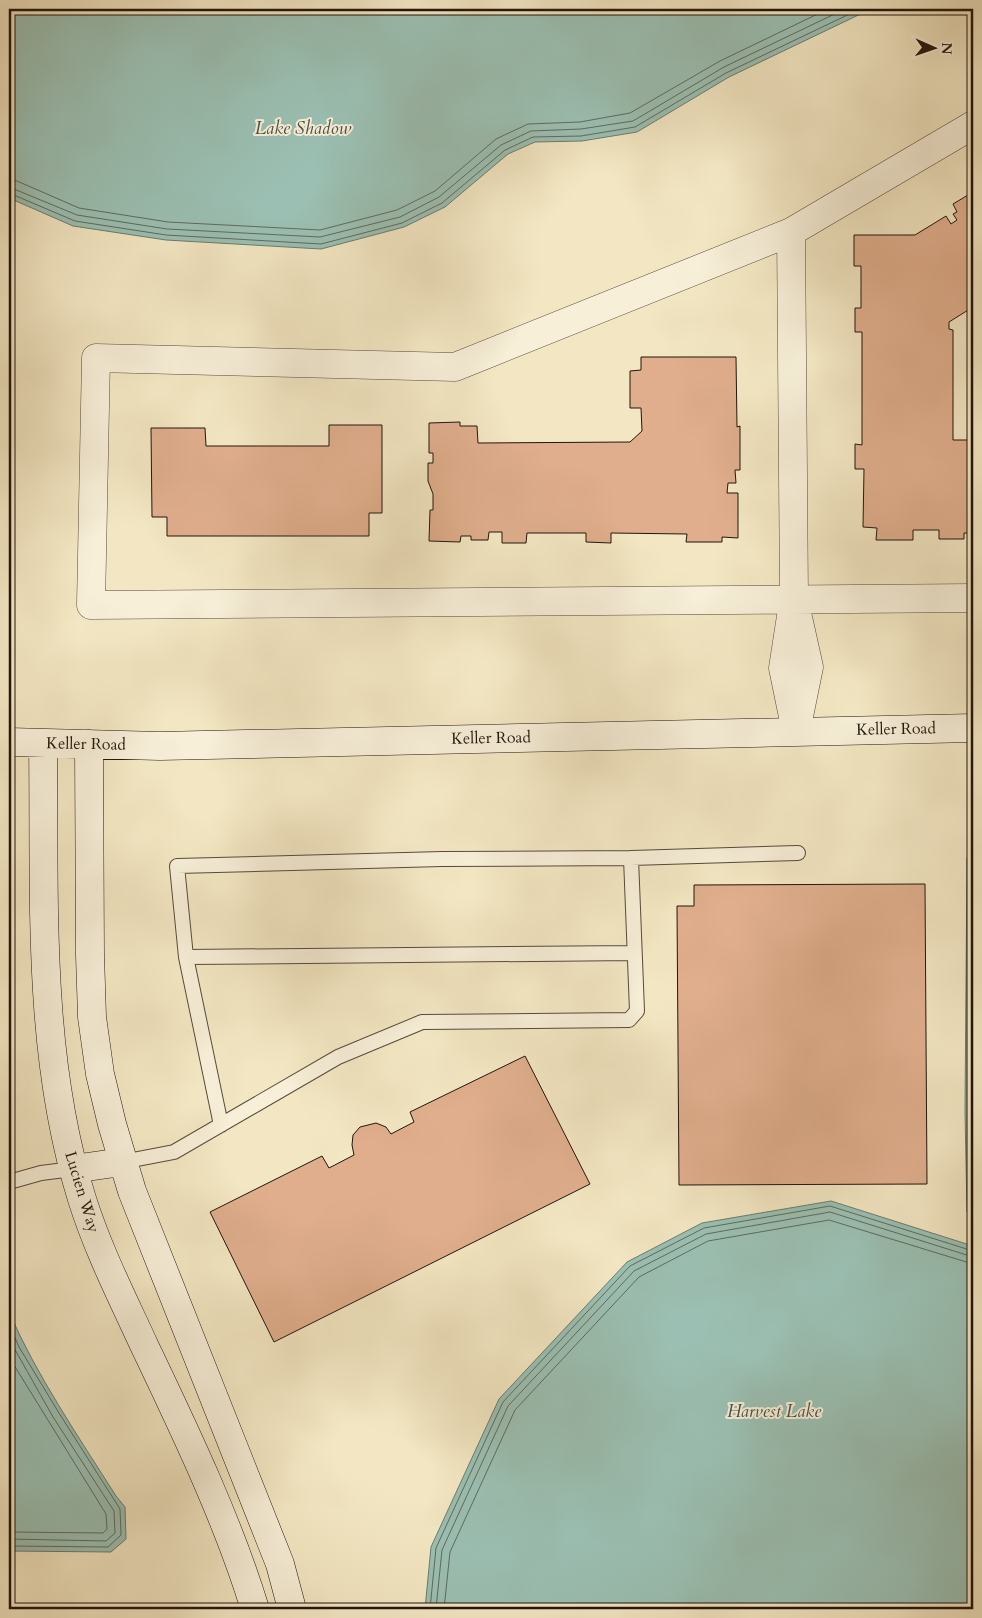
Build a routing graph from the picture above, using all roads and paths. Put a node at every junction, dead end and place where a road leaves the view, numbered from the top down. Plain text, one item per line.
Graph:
1 (973, 125) edge
2 (791, 232) junction
3 (794, 597) junction
4 (973, 598) edge
5 (973, 728) edge
6 (796, 731) junction
7 (9, 742) edge
8 (44, 743) junction
9 (89, 744) junction
10 (798, 853) dead end
11 (631, 858) junction
12 (634, 954) junction
13 (186, 957) junction
14 (221, 1125) junction
15 (122, 1162) junction
16 (73, 1169) junction
17 (9, 1182) edge
18 (255, 1609) edge
19 (292, 1609) edge

1 - 2 street
2 - 3 street
2 - 3 street
3 - 4 street
3 - 6 street
5 - 6 street, Keller Road
6 - 9 street, Keller Road
7 - 8 street, Keller Road
8 - 9 street, Keller Road
8 - 16 street, Lucien Way
9 - 15 street
10 - 11 lane
11 - 12 lane
11 - 13 lane
12 - 13 lane
12 - 14 lane
13 - 14 lane
14 - 15 lane
15 - 16 street
15 - 19 street
16 - 17 lane
16 - 18 street, Lucien Way

